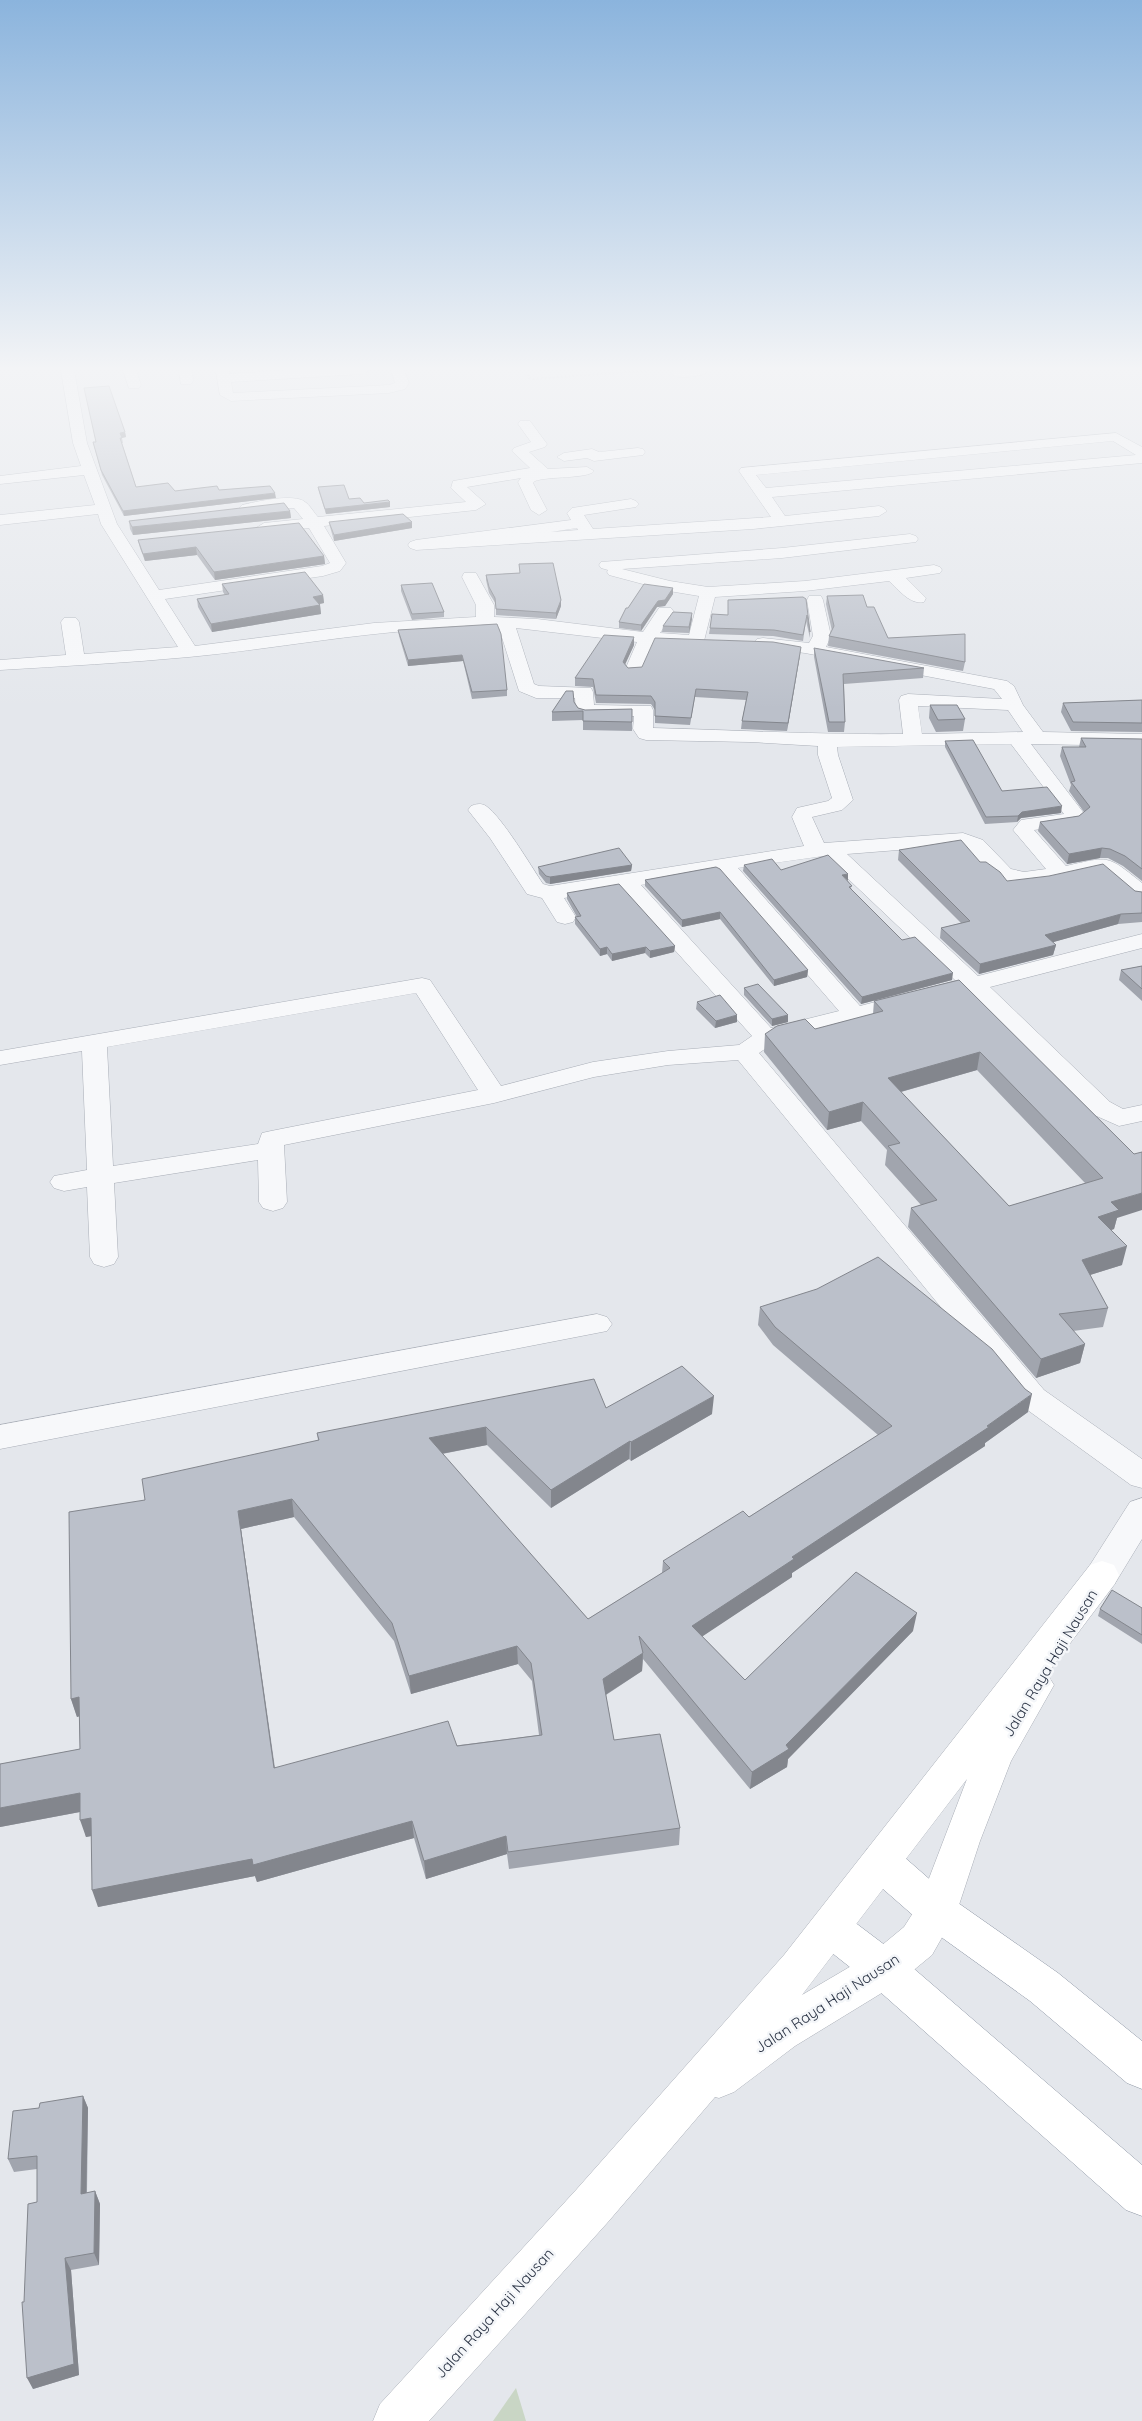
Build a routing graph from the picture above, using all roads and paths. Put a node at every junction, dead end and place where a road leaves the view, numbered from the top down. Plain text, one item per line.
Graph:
1 (94, 483) edge
2 (464, 483) edge
3 (525, 483) edge
4 (593, 483) edge
5 (754, 483) edge
6 (870, 483) edge
7 (844, 485) junction
8 (761, 493) junction
9 (599, 498) junction
10 (631, 504) dead end
11 (235, 509) edge
12 (539, 510) dead end
13 (106, 516) junction
14 (0, 520) edge
15 (781, 521) junction
16 (128, 522) edge
17 (314, 523) junction
18 (761, 523) junction
19 (585, 528) junction
20 (246, 530) edge
21 (910, 539) dead end
22 (139, 541) edge
23 (120, 543) junction
24 (782, 553) junction
25 (607, 565) junction
26 (934, 570) dead end
27 (893, 575) junction
28 (470, 577) dead end
29 (708, 592) junction
30 (153, 596) junction
31 (918, 598) dead end
32 (815, 600) dead end
33 (666, 612) dead end
34 (494, 614) junction
35 (70, 622) dead end
36 (648, 639) junction
37 (746, 642) edge
38 (815, 650) junction
39 (190, 652) junction
40 (76, 659) junction
41 (0, 665) edge
42 (634, 670) edge
43 (912, 670) junction
44 (908, 700) junction
45 (1014, 706) junction
46 (1028, 739) junction
47 (914, 740) junction
48 (1142, 740) edge
49 (828, 741) junction
50 (478, 810) dead end
51 (823, 850) junction
52 (723, 864) junction
53 (1060, 872) junction
54 (626, 882) junction
55 (550, 893) junction
56 (1142, 894) edge
57 (565, 916) dead end
58 (1142, 941) edge
59 (973, 984) junction
60 (854, 1013) junction
61 (94, 1041) junction
62 (756, 1045) junction
63 (0, 1058) edge
64 (494, 1095) junction
65 (1142, 1113) edge
66 (272, 1150) junction
67 (101, 1176) junction
68 (64, 1182) dead end
69 (273, 1202) dead end
70 (104, 1257) dead end
71 (597, 1324) dead end
72 (0, 1437) edge
73 (1142, 1476) edge
74 (1142, 1511) edge
75 (1102, 1575) junction
76 (881, 1862) junction
77 (937, 1911) junction
78 (831, 1928) junction
79 (884, 1969) junction
80 (1142, 2068) edge
81 (1142, 2194) edge
82 (592, 2206) junction
83 (397, 2421) edge

1 - 13 street
2 - 17 street
3 - 12 street
4 - 9 street
5 - 8 street
6 - 7 street
7 - 8 street
7 - 15 street
8 - 15 street
9 - 10 street
9 - 19 street
11 - 17 street
13 - 14 street
13 - 16 street
13 - 23 street
15 - 18 street
17 - 20 street
17 - 30 street
18 - 19 street
18 - 24 street
19 - 19 street
19 - 25 street
21 - 24 street
22 - 23 street
23 - 30 street
24 - 25 street
25 - 29 street
26 - 27 street
27 - 29 street
27 - 31 street
28 - 34 street
29 - 36 street
30 - 39 street
32 - 38 street
33 - 36 street
34 - 36 street
34 - 39 street
34 - 49 street
35 - 40 street
36 - 42 street
37 - 38 street
38 - 43 street
39 - 40 street
40 - 41 street
43 - 44 street
43 - 45 street
44 - 45 street
44 - 47 street
45 - 46 street
46 - 47 street
46 - 48 street
46 - 53 street
47 - 49 street
49 - 51 street
50 - 55 street
51 - 52 street
51 - 53 street
51 - 59 street
52 - 54 street
52 - 60 street
53 - 56 street
54 - 55 street
54 - 62 street
55 - 57 street
58 - 59 street
59 - 60 street
59 - 65 street
60 - 62 street
61 - 63 street
61 - 64 street
61 - 67 street
62 - 64 street
62 - 73 street
64 - 66 street
66 - 67 street
66 - 69 street
67 - 68 street
67 - 70 street
71 - 72 street
74 - 75 street, Jalan Raya Haji Nausan
75 - 76 main road, Jalan Raya Haji Nausan
75 - 77 main road, Jalan Raya Haji Nausan
76 - 77 main road
76 - 78 main road, Jalan Raya Haji Nausan
77 - 79 main road, Jalan Raya Haji Nausan
77 - 80 main road
78 - 79 main road
78 - 82 main road, Jalan Raya Haji Nausan
79 - 81 main road
79 - 82 main road, Jalan Raya Haji Nausan
82 - 83 main road, Jalan Raya Haji Nausan

